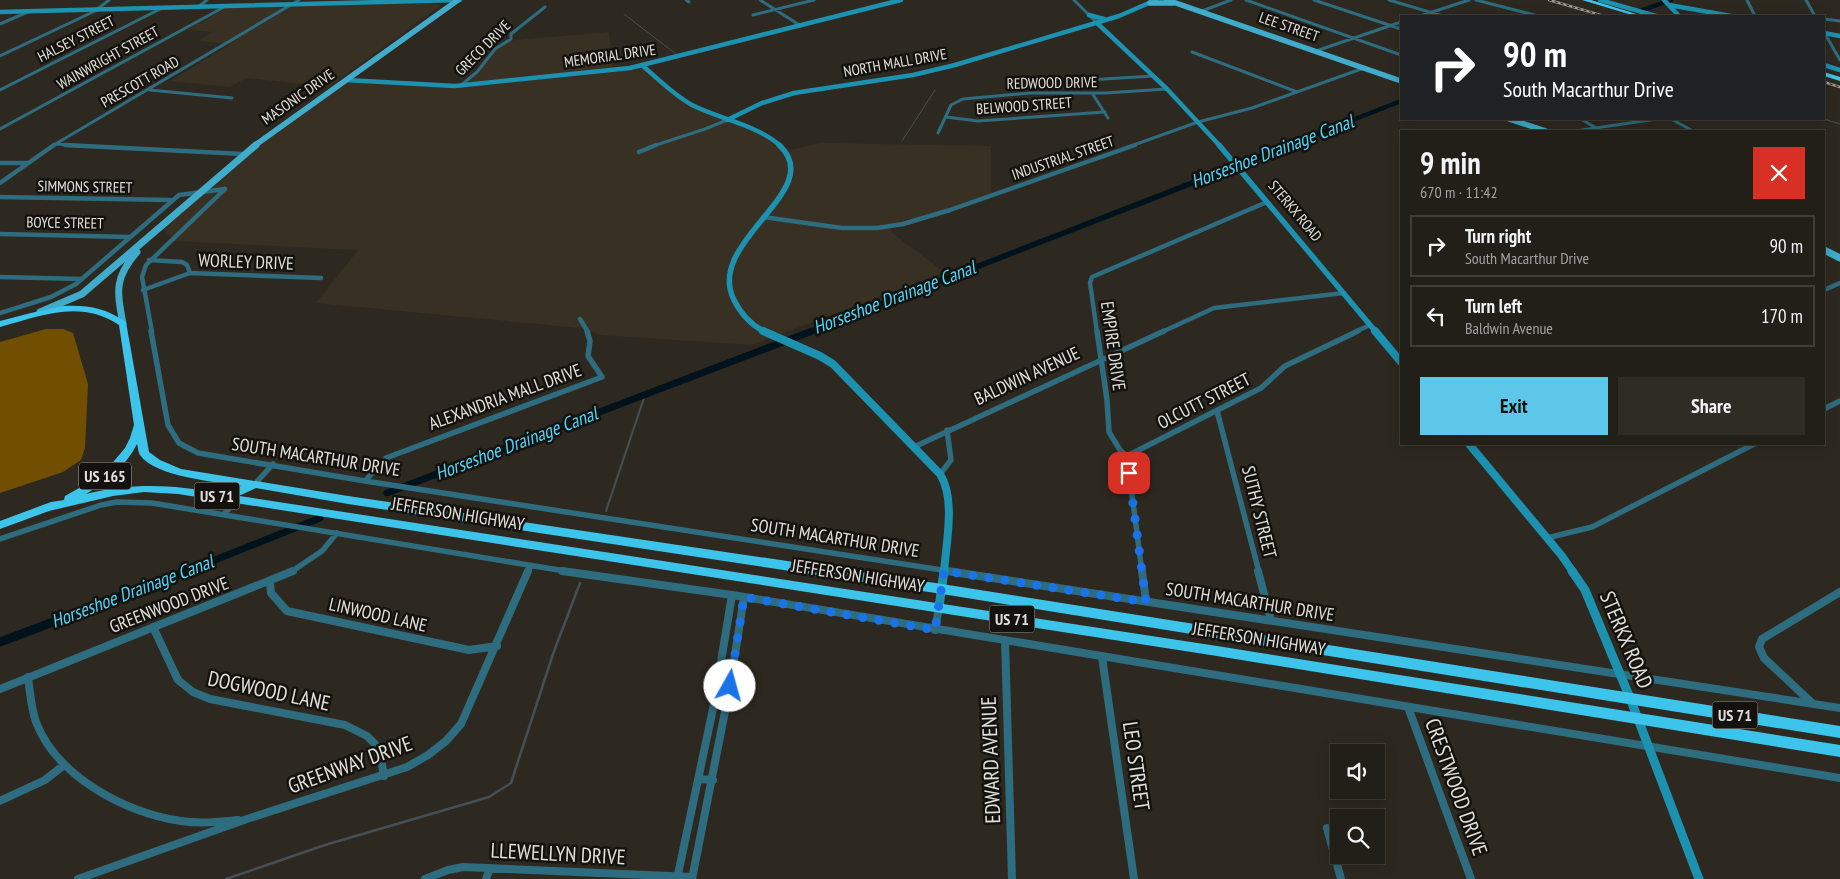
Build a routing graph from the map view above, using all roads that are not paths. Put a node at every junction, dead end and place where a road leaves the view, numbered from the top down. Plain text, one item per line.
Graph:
1 (109, 0) edge
2 (207, 0) edge
3 (299, 0) edge
4 (458, 0) edge
5 (760, 0) edge
6 (814, 0) edge
7 (901, 0) edge
8 (1074, 0) edge
9 (1156, 0) edge
10 (1167, 0) edge
11 (1231, 0) edge
12 (1246, 0) edge
13 (1314, 0) edge
14 (1389, 0) edge
15 (1469, 0) edge
16 (1476, 0) edge
17 (1574, 0) edge
18 (1585, 0) edge
19 (1600, 0) edge
20 (1747, 0) edge
21 (1806, 0) edge
22 (1149, 2) edge
23 (1177, 2) edge
24 (1667, 3) edge
25 (294, 4) junction
26 (226, 6) junction
27 (198, 7) junction
28 (545, 7) dead end
29 (162, 8) junction
30 (96, 9) junction
31 (775, 10) junction
32 (31, 11) junction
33 (1202, 11) junction
34 (0, 12) edge
35 (1431, 13) junction
36 (1089, 14) junction
37 (753, 15) dead end
38 (1424, 15) edge
39 (1439, 15) edge
40 (1534, 15) edge
41 (1625, 15) edge
42 (1637, 15) edge
43 (1652, 15) edge
44 (1679, 15) edge
45 (1726, 15) edge
46 (1754, 15) edge
47 (1814, 15) edge
48 (1114, 18) junction
49 (1825, 19) edge
50 (1840, 21) edge
51 (1400, 22) edge
52 (1097, 23) junction
53 (0, 24) edge
54 (801, 26) junction
55 (1391, 26) junction
56 (1078, 28) junction
57 (1400, 29) edge
58 (1108, 32) junction
59 (1825, 33) edge
60 (1825, 35) edge
61 (1840, 36) edge
62 (1353, 38) junction
63 (1316, 51) junction
64 (1192, 52) dead end
65 (0, 55) edge
66 (1400, 55) edge
67 (1840, 60) edge
68 (1825, 65) edge
69 (643, 66) junction
70 (1364, 68) junction
71 (1840, 70) edge
72 (1825, 72) edge
73 (1153, 76) junction
74 (1840, 77) edge
75 (346, 80) junction
76 (1088, 80) dead end
77 (1400, 81) edge
78 (460, 86) junction
79 (1167, 89) junction
80 (0, 90) edge
81 (150, 90) junction
82 (1297, 92) junction
83 (1092, 93) junction
84 (232, 98) dead end
85 (1104, 112) junction
86 (946, 116) junction
87 (1108, 118) dead end
88 (727, 120) junction
89 (1512, 120) edge
90 (1583, 120) edge
91 (1650, 120) edge
92 (1673, 120) edge
93 (1198, 122) junction
94 (1597, 128) junction
95 (0, 129) edge
96 (1543, 130) edge
97 (1582, 130) edge
98 (1692, 130) edge
99 (938, 133) dead end
100 (55, 144) junction
101 (639, 152) dead end
102 (242, 154) junction
103 (0, 163) edge
104 (29, 163) junction
105 (0, 183) edge
106 (198, 192) junction
107 (219, 194) junction
108 (0, 197) edge
109 (170, 200) junction
110 (1267, 202) junction
111 (763, 217) junction
112 (160, 226) junction
113 (0, 234) edge
114 (130, 237) junction
115 (1825, 250) edge
116 (1839, 257) edge
117 (150, 260) junction
118 (190, 273) junction
119 (0, 277) edge
120 (321, 278) dead end
121 (82, 279) junction
122 (1840, 283) edge
123 (143, 290) junction
124 (1825, 290) edge
125 (1344, 294) junction
126 (0, 313) edge
127 (30, 316) junction
128 (580, 319) dead end
129 (0, 324) edge
130 (123, 324) junction
131 (1370, 325) junction
132 (1100, 360) junction
133 (1400, 361) edge
134 (1840, 401) edge
135 (1825, 408) edge
136 (1217, 410) junction
137 (139, 425) junction
138 (947, 430) junction
139 (1469, 445) edge
140 (1752, 445) edge
141 (914, 447) junction
142 (1127, 456) junction
143 (272, 464) junction
144 (940, 474) junction
145 (365, 481) junction
146 (254, 485) junction
147 (204, 494) junction
148 (238, 499) junction
149 (50, 508) junction
150 (224, 514) junction
151 (0, 525) edge
152 (338, 533) junction
153 (1547, 538) junction
154 (0, 539) edge
155 (530, 566) junction
156 (944, 571) junction
157 (270, 582) junction
158 (942, 589) junction
159 (1840, 592) edge
160 (732, 595) junction
161 (744, 597) junction
162 (1146, 602) junction
163 (939, 607) junction
164 (1271, 620) junction
165 (153, 627) junction
166 (935, 630) junction
167 (1004, 640) junction
168 (497, 646) junction
169 (723, 652) junction
170 (734, 653) junction
171 (1102, 657) junction
172 (1620, 675) junction
173 (28, 677) junction
174 (718, 685) junction
175 (730, 686) junction
176 (0, 689) edge
177 (1630, 698) junction
178 (1812, 703) junction
179 (714, 704) junction
180 (726, 705) junction
181 (1408, 707) junction
182 (1840, 708) edge
183 (1637, 717) junction
184 (1840, 732) edge
185 (1649, 746) junction
186 (1840, 751) edge
187 (64, 765) junction
188 (384, 776) junction
189 (1840, 778) edge
190 (699, 779) junction
191 (713, 780) junction
192 (0, 802) edge
193 (247, 819) junction
194 (1327, 828) dead end
195 (490, 868) junction
196 (677, 878) edge
197 (692, 878) edge
198 (78, 879) edge
199 (425, 879) edge
200 (486, 879) edge
201 (1012, 879) edge
202 (1134, 879) edge
203 (1342, 879) edge
204 (1471, 879) edge
205 (1699, 879) edge

1 - 30 street
2 - 27 street
3 - 25 street, PRESCOTT ROAD
4 - 25 street
4 - 75 main road, MASONIC DRIVE
5 - 31 street
6 - 31 street
7 - 54 street, MEMORIAL DRIVE
8 - 36 street, STERKX ROAD
9 - 22 street, NORTH MALL DRIVE
10 - 23 main road, LEE STREET
11 - 33 street
12 - 62 street
13 - 55 street
14 - 35 street
15 - 35 street
16 - 40 street
17 - 41 highway
18 - 42 highway
19 - 43 street
20 - 46 street
21 - 47 street
22 - 23 main road
22 - 48 street, NORTH MALL DRIVE
23 - 33 main road, LEE STREET
24 - 44 street
24 - 45 street
25 - 26 street
25 - 81 street, PRESCOTT ROAD
26 - 27 street
26 - 95 street, WAINWRIGHT STREET
27 - 29 street
28 - 78 street, GRECO DRIVE
29 - 30 street
29 - 80 street, HALSEY STREET
30 - 32 street
30 - 65 street
31 - 37 street
31 - 54 street
32 - 34 street
32 - 53 street
33 - 63 main road, LEE STREET
35 - 38 street
35 - 39 street
36 - 48 street
36 - 52 street, STERKX ROAD
48 - 52 street, NORTH MALL DRIVE
49 - 50 street
51 - 55 street
52 - 56 street, NORTH MALL DRIVE
52 - 58 street, STERKX ROAD
54 - 69 street, MEMORIAL DRIVE
55 - 57 street
55 - 62 street
56 - 58 street
56 - 88 street, NORTH MALL DRIVE
58 - 73 street, STERKX ROAD
59 - 61 street
60 - 67 street
62 - 63 street
62 - 66 street
63 - 70 main road, LEE STREET
64 - 82 street
68 - 71 street
69 - 78 street, MEMORIAL DRIVE
69 - 88 street
70 - 77 main road, LEE STREET
70 - 82 street, INDUSTRIAL STREET
72 - 74 highway
73 - 76 street
73 - 79 street, STERKX ROAD
75 - 78 street, MEMORIAL DRIVE
75 - 102 main road, MASONIC DRIVE
79 - 83 street, REDWOOD DRIVE
79 - 93 street, STERKX ROAD
81 - 84 street
81 - 100 street, PRESCOTT ROAD
82 - 93 street, INDUSTRIAL STREET
83 - 85 street
83 - 86 street, REDWOOD DRIVE
85 - 86 street, BELWOOD STREET
85 - 87 street
86 - 99 street
88 - 101 street, NORTH MALL DRIVE
88 - 111 street
89 - 96 main road
90 - 94 street
91 - 94 street
92 - 98 street
93 - 110 street, STERKX ROAD
93 - 111 street, INDUSTRIAL STREET
94 - 97 street
100 - 102 street
100 - 104 street, PRESCOTT ROAD
102 - 106 main road, MASONIC DRIVE
103 - 104 street
104 - 105 street, PRESCOTT ROAD
106 - 107 street
106 - 107 street, SOUTH MACARTHUR DRIVE
106 - 109 street
106 - 112 main road, MASONIC DRIVE
107 - 117 street, SOUTH MACARTHUR DRIVE
108 - 109 street, SIMMONS STREET
109 - 114 street
110 - 125 street, STERKX ROAD
110 - 132 street, EMPIRE DRIVE
111 - 141 street
112 - 127 main road, MASONIC DRIVE
112 - 130 main road, MASONIC DRIVE
113 - 114 street, BOYCE STREET
114 - 121 street
115 - 116 main road
117 - 118 street
117 - 123 street, SOUTH MACARTHUR DRIVE
118 - 120 street, WORLEY DRIVE
118 - 123 street, WORLEY DRIVE
119 - 121 street
121 - 126 street
122 - 124 street
123 - 143 street, SOUTH MACARTHUR DRIVE
125 - 131 street, STERKX ROAD
125 - 132 street, BALDWIN AVENUE
127 - 129 highway
127 - 130 highway
128 - 145 street, ALEXANDRIA MALL DRIVE
130 - 137 highway, US 71
131 - 133 street, STERKX ROAD
131 - 136 street, OLCUTT STREET
132 - 138 street, BALDWIN AVENUE
132 - 142 street, EMPIRE DRIVE
134 - 135 street
136 - 142 street, OLCUTT STREET
136 - 164 street, SUTHY STREET
137 - 146 highway, JEFFERSON HIGHWAY / US 71
137 - 149 highway, US 165
138 - 141 street, BALDWIN AVENUE
138 - 144 street
139 - 153 street, STERKX ROAD
140 - 153 street
141 - 144 street
142 - 162 street
143 - 145 street, SOUTH MACARTHUR DRIVE
143 - 146 street
144 - 156 street
145 - 156 street, SOUTH MACARTHUR DRIVE
146 - 147 highway
146 - 158 highway, JEFFERSON HIGHWAY / US 71
147 - 148 highway, JEFFERSON HIGHWAY / US 71
147 - 149 highway, JEFFERSON HIGHWAY / US 71
148 - 150 street
148 - 163 highway, JEFFERSON HIGHWAY / US 71
149 - 151 highway, US 71
150 - 152 street
150 - 154 street
152 - 155 street
152 - 157 street, GREENWOOD DRIVE
153 - 172 street, STERKX ROAD
155 - 160 street
155 - 168 street, GREENWAY DRIVE
156 - 158 street
156 - 162 street, SOUTH MACARTHUR DRIVE
157 - 165 street, GREENWOOD DRIVE
157 - 168 street, LINWOOD LANE
158 - 163 street
158 - 177 highway, JEFFERSON HIGHWAY / US 71
159 - 178 street
160 - 161 street
160 - 169 street
161 - 166 street
161 - 170 street
162 - 164 street, SOUTH MACARTHUR DRIVE
163 - 166 street
163 - 183 highway, JEFFERSON HIGHWAY / US 71
164 - 172 street, SOUTH MACARTHUR DRIVE
165 - 173 street, GREENWOOD DRIVE
165 - 188 street, DOGWOOD LANE
166 - 167 street
167 - 171 street
167 - 201 street, EDWARD AVENUE
168 - 188 street, GREENWAY DRIVE
169 - 170 street
169 - 174 street
170 - 175 street
171 - 181 street
171 - 202 street, LEO STREET
172 - 177 street, STERKX ROAD
172 - 178 street, SOUTH MACARTHUR DRIVE
173 - 176 street, GREENWOOD DRIVE
173 - 187 street
174 - 175 street
174 - 179 street
175 - 180 street
177 - 183 street, STERKX ROAD
177 - 184 highway, JEFFERSON HIGHWAY / US 71
178 - 182 street, SOUTH MACARTHUR DRIVE
179 - 180 street
179 - 190 street
180 - 191 street
181 - 185 street
181 - 204 street, CRESTWOOD DRIVE
183 - 185 street, STERKX ROAD
183 - 186 highway, JEFFERSON HIGHWAY / US 71
185 - 189 street
185 - 205 street, STERKX ROAD
187 - 192 street
187 - 193 street
188 - 193 street, GREENWAY DRIVE
190 - 191 street
190 - 196 street
191 - 197 street
193 - 198 street, GREENWAY DRIVE
194 - 203 street
195 - 196 street, LLEWELLYN DRIVE
195 - 199 street, LLEWELLYN DRIVE
195 - 200 street
196 - 197 street, LLEWELLYN DRIVE

